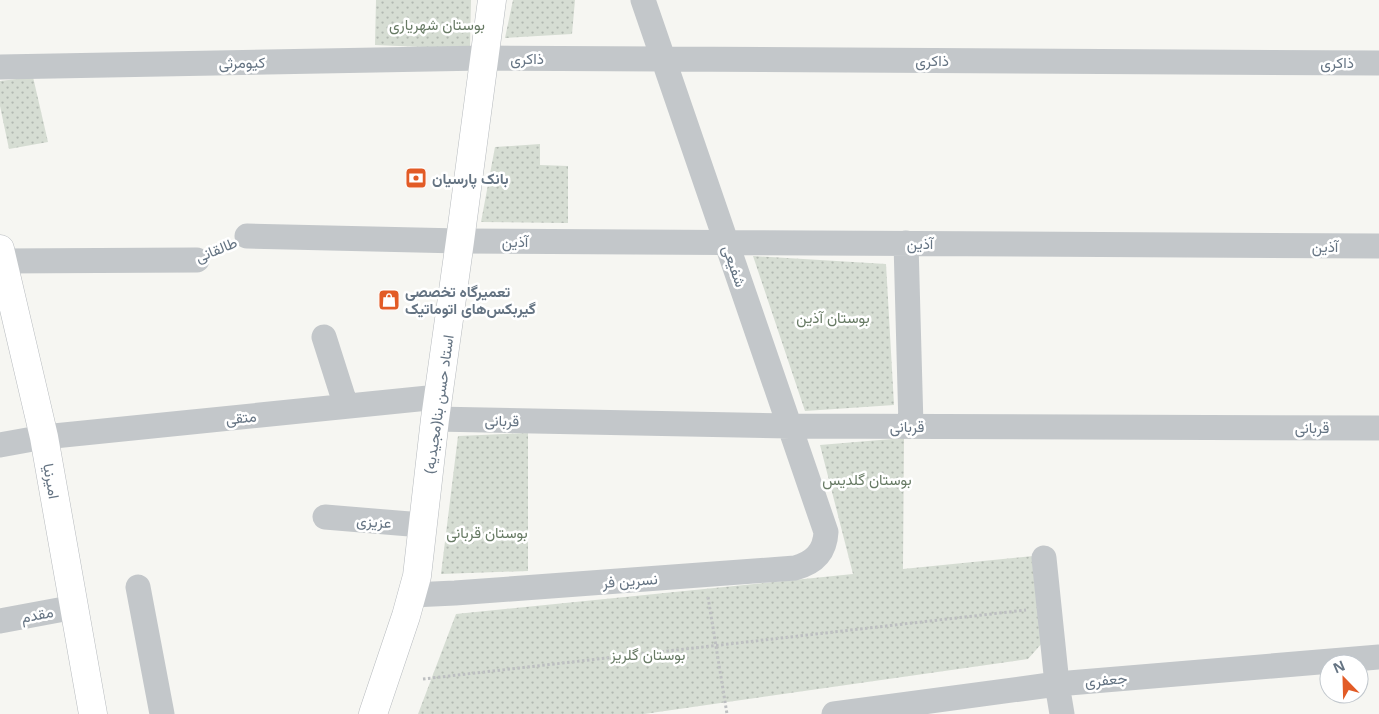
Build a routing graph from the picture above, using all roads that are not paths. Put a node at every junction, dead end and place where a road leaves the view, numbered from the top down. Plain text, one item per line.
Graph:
1 (492, 0) edge
2 (644, 0) edge
3 (484, 58) junction
4 (664, 59) junction
5 (1379, 62) edge
6 (0, 67) edge
7 (247, 236) road end
8 (460, 241) junction
9 (728, 242) junction
10 (906, 243) junction
11 (1379, 246) edge
12 (1, 257) edge
13 (197, 260) road end
14 (324, 337) dead end
15 (346, 406) junction
16 (436, 408) junction
17 (790, 426) junction
18 (911, 426) junction
19 (1379, 428) edge
20 (44, 437) junction
21 (0, 445) edge
22 (325, 517) dead end
23 (422, 525) junction
24 (826, 532) joint
25 (1044, 558) dead end
26 (138, 587) dead end
27 (412, 594) junction
28 (75, 606) junction
29 (0, 622) edge
30 (1379, 657) edge
31 (1057, 684) junction
32 (94, 714) edge
33 (162, 714) edge
34 (373, 714) edge
35 (834, 714) edge
36 (1062, 714) edge

1 - 3 main road, استاد حسن بنا(مجیدیه)
2 - 4 street, شفیعی
3 - 4 street, ذاکری
3 - 6 street, کیومرثی
3 - 8 main road, استاد حسن بنا(مجیدیه)
4 - 5 street, ذاکری
4 - 9 street, شفیعی
7 - 8 street, طالقانی
8 - 9 street, آذین
8 - 16 main road, استاد حسن بنا(مجیدیه)
9 - 10 street, آذین
9 - 17 street, شفیعی
10 - 11 street, آذین
10 - 18 street
12 - 13 street, طالقانی
12 - 20 main road, امیرنیا
14 - 15 street
15 - 16 street, متقی
15 - 20 street, متقی
16 - 17 street, قربانی
16 - 23 main road, استاد حسن بنا(مجیدیه)
17 - 18 street, قربانی
17 - 24 street, شفیعی
18 - 19 street, قربانی
20 - 21 street, متقی
20 - 28 main road, امیرنیا
22 - 23 street, عزیزی
23 - 27 main road, استاد حسن بنا(مجیدیه)
24 - 27 street, نسرین فر
25 - 31 street
26 - 33 street
27 - 34 main road, استاد حسن بنا(مجیدیه)
28 - 29 street, مقدم
28 - 32 main road, امیرنیا
30 - 31 street, جعفری
31 - 35 street, جعفری
31 - 36 street

